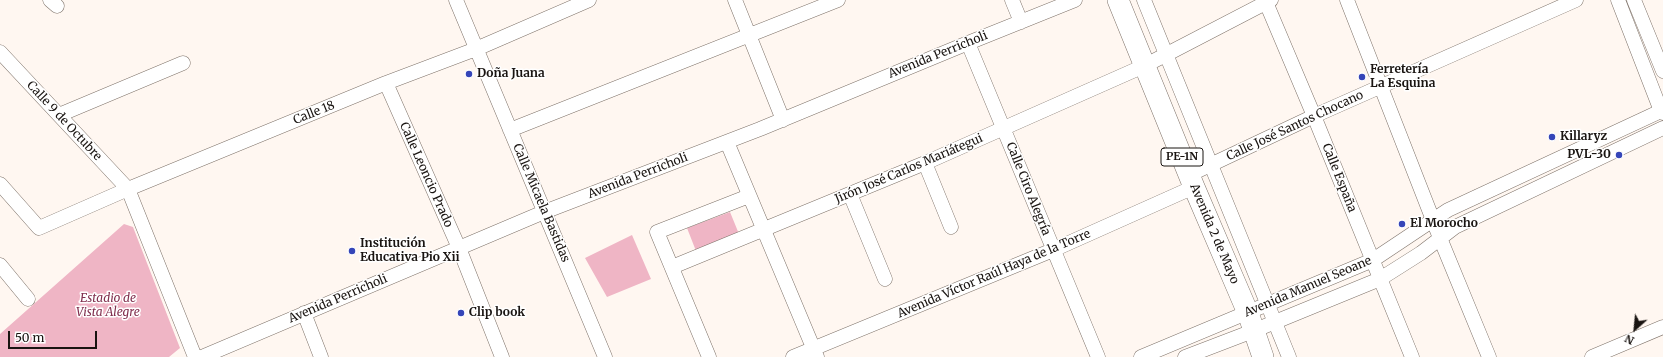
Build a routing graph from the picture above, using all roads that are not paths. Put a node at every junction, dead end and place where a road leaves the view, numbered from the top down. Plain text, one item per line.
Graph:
1 (456, 0) edge
2 (589, 0) edge
3 (735, 0) edge
4 (838, 0) edge
5 (1012, 0) edge
6 (1076, 0) edge
7 (1118, 0) edge
8 (1144, 0) edge
9 (1347, 0) edge
10 (1576, 0) edge
11 (1618, 0) edge
12 (1634, 0) edge
13 (1267, 1) edge
14 (1021, 22) junction
15 (749, 36) junction
16 (968, 43) junction
17 (476, 49) junction
18 (0, 52) edge
19 (1166, 54) junction
20 (183, 63) dead end
21 (1144, 66) junction
22 (1663, 70) edge
23 (386, 83) junction
24 (1381, 87) junction
25 (1662, 111) edge
26 (59, 115) junction
27 (1314, 116) junction
28 (783, 120) junction
29 (1003, 128) junction
30 (1663, 128) edge
31 (510, 130) junction
32 (727, 142) junction
33 (925, 163) junction
34 (1211, 165) junction
35 (1192, 181) junction
36 (0, 184) edge
37 (128, 189) junction
38 (850, 194) junction
39 (749, 196) junction
40 (544, 212) junction
41 (1433, 221) junction
42 (951, 227) dead end
43 (764, 230) junction
44 (1440, 238) junction
45 (459, 248) junction
46 (1053, 250) junction
47 (1373, 260) junction
48 (0, 265) edge
49 (672, 267) junction
50 (885, 279) dead end
51 (1380, 279) junction
52 (28, 300) dead end
53 (1267, 305) junction
54 (304, 313) junction
55 (1251, 322) junction
56 (1274, 322) junction
57 (1663, 326) edge
58 (815, 353) edge
59 (195, 357) edge
60 (202, 357) edge
61 (322, 357) edge
62 (502, 357) edge
63 (605, 357) edge
64 (709, 357) edge
65 (794, 357) edge
66 (1098, 357) edge
67 (1141, 357) edge
68 (1186, 357) edge
69 (1263, 357) edge
70 (1289, 357) edge
71 (1412, 357) edge
72 (1489, 357) edge
73 (1592, 357) edge

1 - 17 street, Calle Micaela Bastidas
2 - 17 street, Calle 18
3 - 15 street
4 - 15 street
5 - 14 street
6 - 14 street, Avenida Perricholi
7 - 21 highway, Avenida 2 de Mayo / PE-1N
8 - 19 street
9 - 24 street
10 - 24 street, Calle José Santos Chocano
11 - 25 street
12 - 22 street
13 - 19 street, Jirón José Carlos Mariátegui
13 - 27 street, Calle España
14 - 16 street, Avenida Perricholi
15 - 28 street
15 - 31 street
16 - 28 street, Avenida Perricholi
16 - 29 street, Calle Ciro Alegría
17 - 23 street, Calle 18
17 - 31 street, Calle Micaela Bastidas
18 - 26 street, Calle 9 de Octubre
19 - 21 street, Jirón José Carlos Mariátegui
19 - 34 street
20 - 26 street
21 - 29 street, Jirón José Carlos Mariátegui
21 - 35 highway, Avenida 2 de Mayo / PE-1N
23 - 37 street, Calle 18
23 - 45 street, Calle Leoncio Prado
24 - 27 street, Calle José Santos Chocano
24 - 41 street
25 - 41 street, Avenida Manuel Seoane
26 - 37 street, Calle 9 de Octubre
27 - 34 street, Calle José Santos Chocano
27 - 47 street, Calle España
28 - 32 street, Avenida Perricholi
29 - 33 street, Jirón José Carlos Mariátegui
29 - 46 street, Calle Ciro Alegría
30 - 44 street, Avenida Manuel Seoane
31 - 40 street, Calle Micaela Bastidas
32 - 39 street
32 - 40 street, Avenida Perricholi
33 - 38 street, Jirón José Carlos Mariátegui
33 - 42 street
34 - 35 street, Calle José Santos Chocano
34 - 53 street
35 - 46 street, Avenida Víctor Raúl Haya de la Torre
35 - 55 highway, Avenida 2 de Mayo / PE-1N
36 - 37 street, Calle 18
37 - 59 street
38 - 43 street, Jirón José Carlos Mariátegui
38 - 50 street
39 - 43 street
39 - 49 street
40 - 45 street, Avenida Perricholi
40 - 63 street, Calle Micaela Bastidas
41 - 44 street
41 - 47 street, Avenida Manuel Seoane
43 - 49 street, Jirón José Carlos Mariátegui
43 - 58 street
44 - 51 street, Avenida Manuel Seoane
44 - 72 street
45 - 54 street, Avenida Perricholi
45 - 62 street, Calle Leoncio Prado
46 - 58 street, Avenida Víctor Raúl Haya de la Torre
46 - 66 street, Calle Ciro Alegría
47 - 51 street, Calle España
47 - 53 street, Avenida Manuel Seoane
48 - 52 street
49 - 64 street
51 - 56 street, Avenida Manuel Seoane
51 - 71 street, Calle España
53 - 55 street, Avenida Manuel Seoane
53 - 56 street
54 - 60 street, Avenida Perricholi
54 - 61 street
55 - 56 street, Avenida Manuel Seoane
55 - 67 street, Avenida Manuel Seoane
55 - 68 street, Avenida Manuel Seoane
55 - 69 highway, Avenida 2 de Mayo / PE-1N
56 - 70 street
57 - 73 street
58 - 65 street, Avenida Víctor Raúl Haya de la Torre

